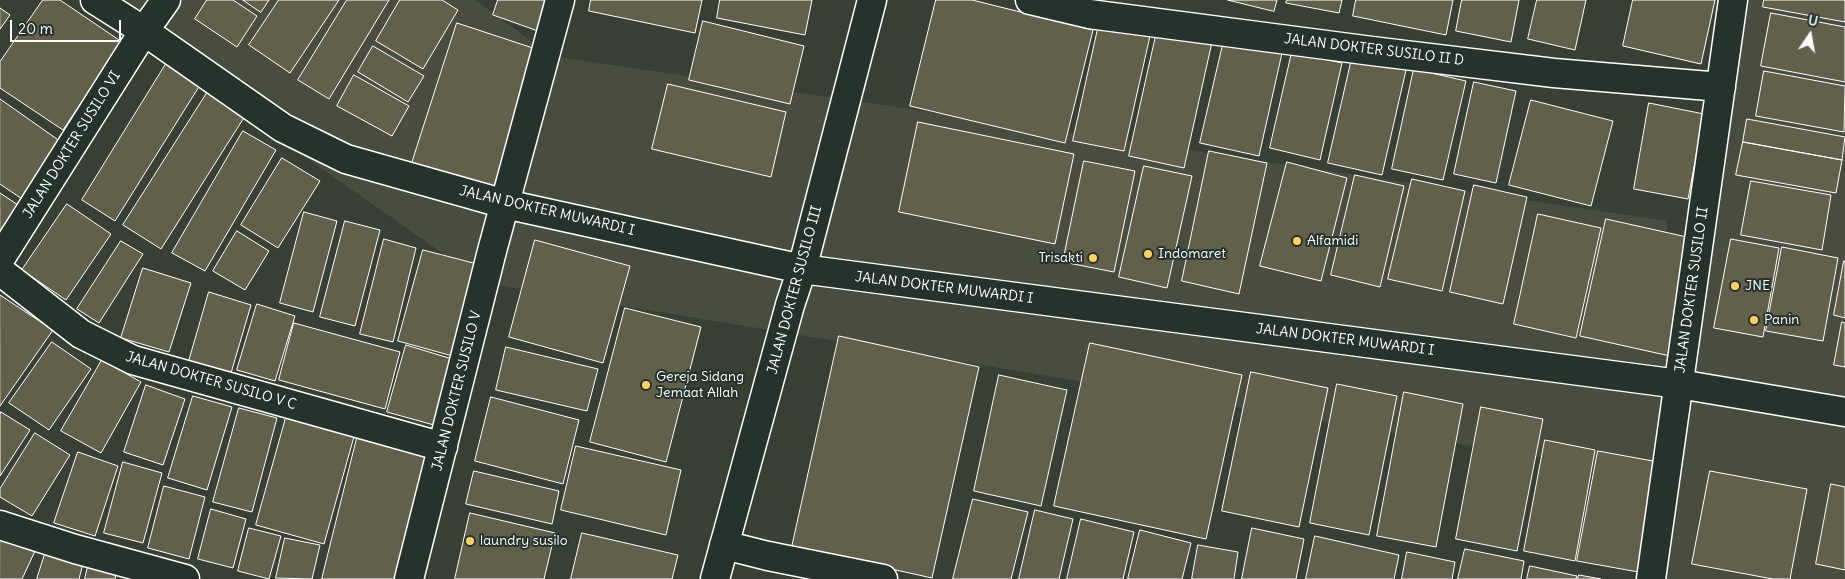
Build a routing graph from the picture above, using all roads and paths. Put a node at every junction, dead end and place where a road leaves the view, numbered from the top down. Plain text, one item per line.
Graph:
1 (95, 0) edge
2 (166, 0) edge
3 (560, 0) edge
4 (872, 0) edge
5 (1030, 0) edge
6 (1733, 0) edge
7 (144, 31) junction
8 (1720, 87) junction
9 (505, 204) junction
10 (0, 259) edge
11 (802, 269) junction
12 (0, 271) edge
13 (1679, 384) junction
14 (1845, 412) edge
15 (443, 447) junction
16 (0, 525) edge
17 (724, 545) junction
18 (185, 579) edge
19 (410, 579) edge
20 (715, 579) edge
21 (883, 579) edge
22 (1651, 579) edge

1 - 7 street, JALAN DOKTER MUWARDI I
2 - 7 street, JALAN DOKTER SUSILO VI
3 - 9 street, JALAN DOKTER SUSILO V
4 - 11 street, JALAN DOKTER SUSILO III
5 - 8 street, JALAN DOKTER SUSILO II D
6 - 8 street, JALAN DOKTER SUSILO II
7 - 9 street, JALAN DOKTER MUWARDI I
7 - 10 street, JALAN DOKTER SUSILO VI
8 - 13 street, JALAN DOKTER SUSILO II
9 - 11 street, JALAN DOKTER MUWARDI I
9 - 15 street, JALAN DOKTER SUSILO V
11 - 13 street, JALAN DOKTER MUWARDI I
11 - 17 street, JALAN DOKTER SUSILO III
12 - 15 street, JALAN DOKTER SUSILO V C
13 - 14 street, JALAN DOKTER MUWARDI I
13 - 22 street, JALAN DOKTER SUSILO II
15 - 19 street, JALAN DOKTER SUSILO V
16 - 18 street
17 - 20 street, JALAN DOKTER SUSILO III
17 - 21 street

